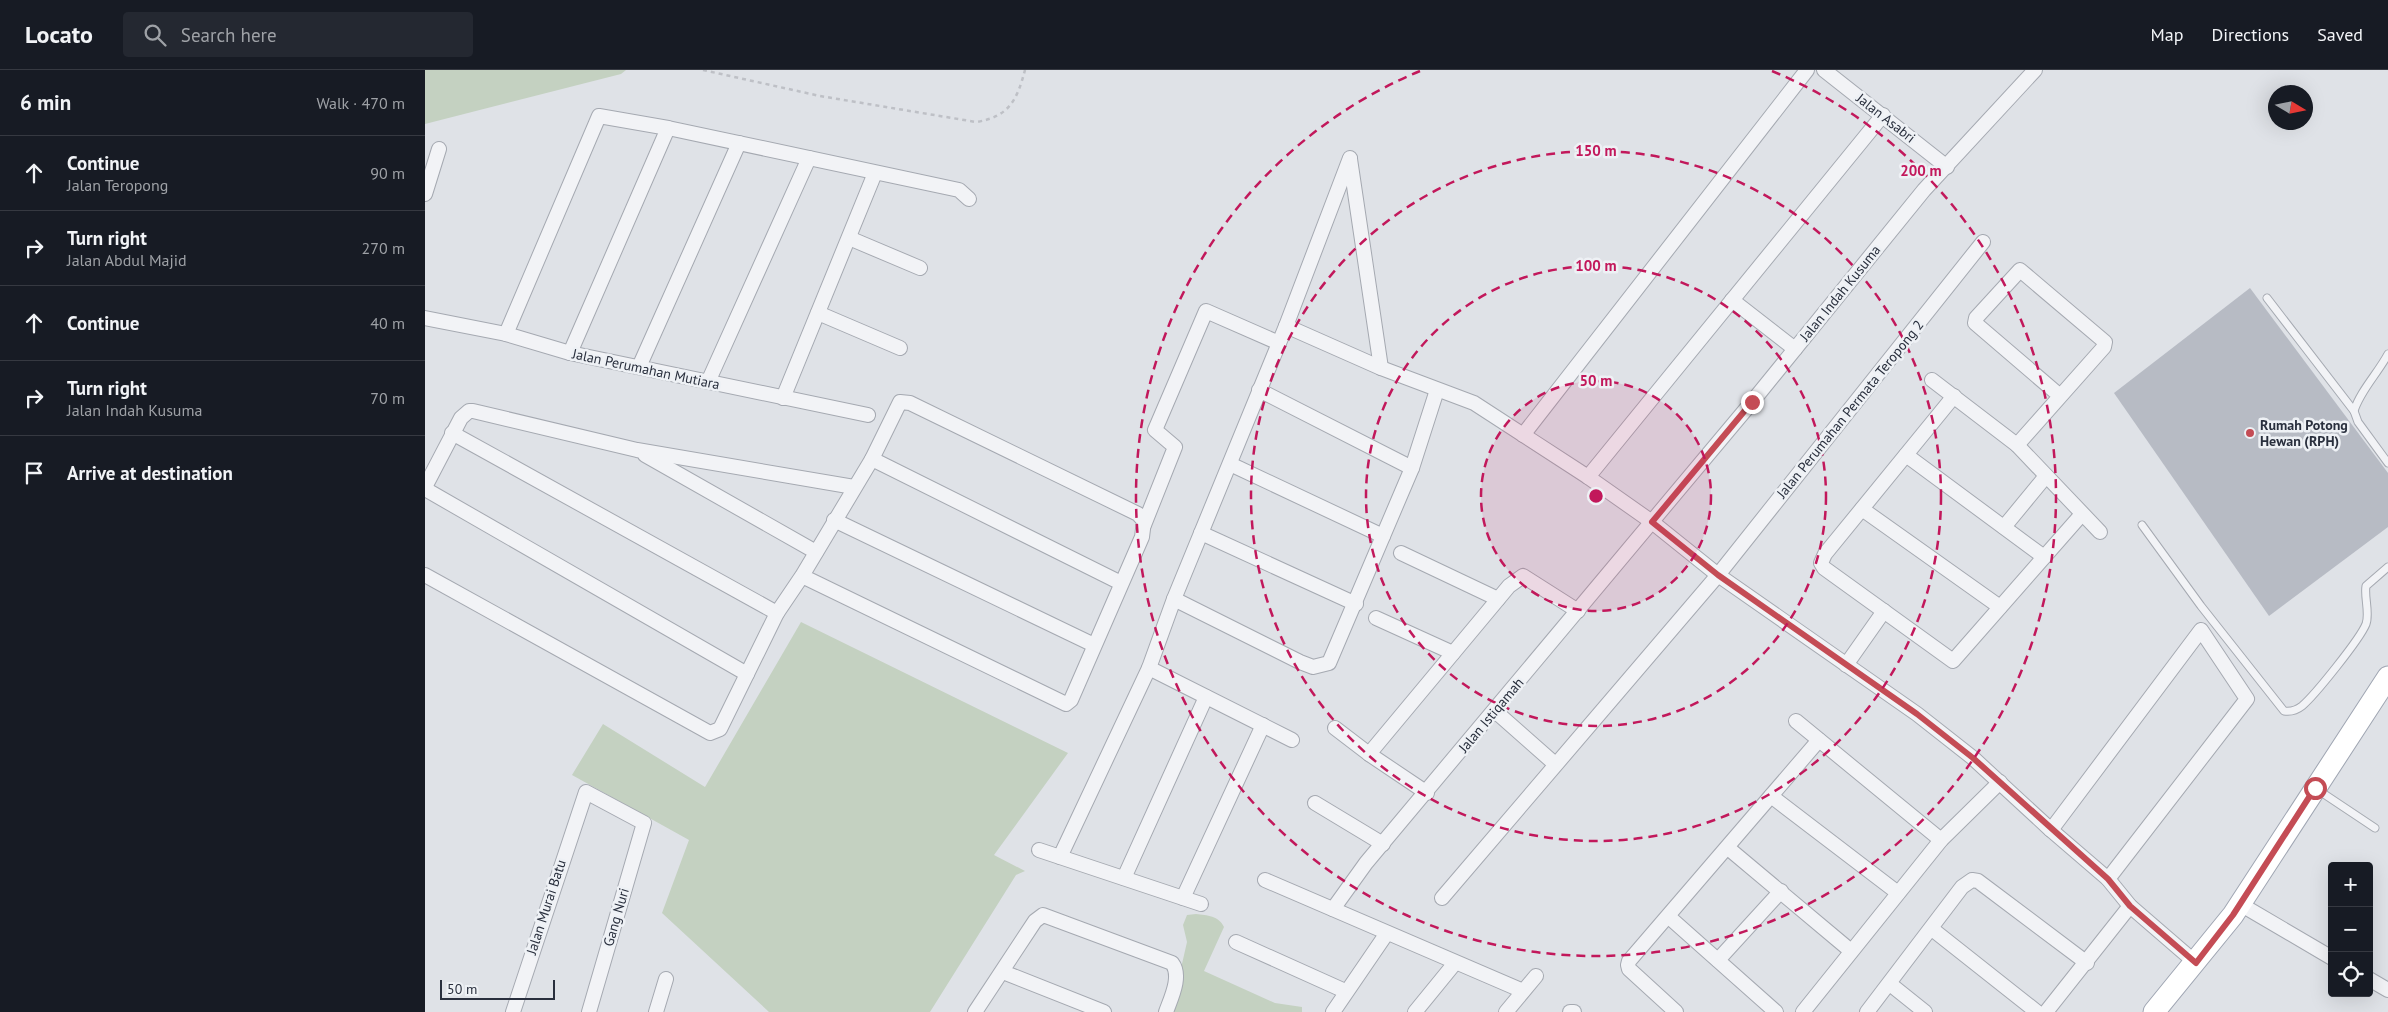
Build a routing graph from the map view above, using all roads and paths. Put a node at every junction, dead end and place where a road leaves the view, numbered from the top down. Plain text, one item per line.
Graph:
1 (703, 70) edge
2 (1025, 70) edge
3 (1807, 70) edge
4 (1824, 70) edge
5 (2035, 70) edge
6 (1883, 115) junction
7 (669, 128) junction
8 (739, 143) junction
9 (439, 149) dead end
10 (809, 158) junction
11 (1947, 167) junction
12 (875, 172) junction
13 (425, 194) edge
14 (969, 199) dead end
15 (849, 238) junction
16 (1983, 242) dead end
17 (920, 268) dead end
18 (2267, 298) dead end
19 (1732, 300) junction
20 (818, 313) junction
21 (425, 318) edge
22 (1286, 326) junction
23 (506, 334) junction
24 (1279, 343) junction
25 (900, 348) dead end
26 (1795, 349) junction
27 (570, 353) junction
28 (2388, 354) edge
29 (639, 368) junction
30 (1381, 368) junction
31 (1932, 380) dead end
32 (708, 382) junction
33 (1259, 390) junction
34 (1437, 390) junction
35 (1953, 396) junction
36 (2059, 396) junction
37 (783, 398) junction
38 (2354, 411) junction
39 (868, 415) dead end
40 (453, 433) junction
41 (1523, 435) junction
42 (2017, 445) junction
43 (637, 450) junction
44 (1906, 455) junction
45 (432, 456) edge
46 (872, 458) junction
47 (2388, 463) edge
48 (1230, 464) junction
49 (1412, 468) junction
50 (2046, 476) junction
51 (1588, 477) junction
52 (854, 487) junction
53 (425, 488) edge
54 (1862, 509) junction
55 (2082, 514) junction
56 (834, 520) junction
57 (1652, 522) junction
58 (1144, 525) junction
59 (2143, 525) dead end
60 (2004, 527) junction
61 (2100, 532) dead end
62 (1201, 533) junction
63 (1383, 536) junction
64 (816, 552) junction
65 (1401, 553) dead end
66 (2044, 557) junction
67 (2388, 567) edge
68 (425, 575) edge
69 (1718, 575) junction
70 (802, 576) junction
71 (1121, 583) junction
72 (1174, 599) junction
73 (1498, 599) junction
74 (1356, 604) junction
75 (2000, 607) junction
76 (1578, 611) junction
77 (1884, 611) junction
78 (777, 613) junction
79 (1376, 618) dead end
80 (1094, 645) junction
81 (1453, 653) junction
82 (1846, 665) junction
83 (1149, 668) junction
84 (747, 674) junction
85 (2388, 678) edge
86 (1206, 697) junction
87 (1495, 711) junction
88 (1796, 721) dead end
89 (1263, 725) junction
90 (1335, 728) dead end
91 (1291, 740) dead end
92 (1819, 740) junction
93 (1369, 754) junction
94 (1555, 764) junction
95 (2000, 782) junction
96 (2315, 788) junction
97 (1427, 793) junction
98 (1771, 796) junction
99 (1315, 803) dead end
100 (644, 823) joint
101 (2375, 828) dead end
102 (2051, 830) junction
103 (1941, 840) junction
104 (1383, 844) junction
105 (1728, 848) junction
106 (1039, 850) dead end
107 (1060, 857) junction
108 (1124, 878) junction
109 (2108, 879) junction
110 (1265, 880) dead end
111 (1781, 891) junction
112 (1898, 893) junction
113 (1183, 898) junction
114 (1442, 898) dead end
115 (1201, 904) dead end
116 (2240, 904) junction
117 (2130, 906) junction
118 (1333, 909) junction
119 (1669, 917) junction
120 (1932, 929) junction
121 (1387, 933) junction
122 (1236, 942) dead end
123 (1851, 951) junction
124 (2328, 956) edge
125 (1718, 960) junction
126 (1455, 963) junction
127 (2087, 963) junction
128 (2196, 963) junction
129 (1003, 972) junction
130 (1536, 976) dead end
131 (666, 979) dead end
132 (2373, 981) edge
133 (1890, 984) junction
134 (2388, 990) edge
135 (1345, 991) junction
136 (1523, 991) junction
137 (513, 1012) edge
138 (589, 1012) edge
139 (656, 1012) edge
140 (975, 1012) edge
141 (1104, 1012) edge
142 (1166, 1012) edge
143 (1333, 1012) edge
144 (1415, 1012) edge
145 (1506, 1012) edge
146 (1570, 1012) edge
147 (1574, 1012) edge
148 (1676, 1012) edge
149 (1776, 1012) edge
150 (1803, 1012) edge
151 (1867, 1012) edge
152 (1925, 1012) edge
153 (2037, 1012) edge
154 (2046, 1012) edge
155 (2154, 1012) edge

1 - 2 path
3 - 41 street
4 - 6 street, Jalan Asabri
5 - 11 street, Jalan Indah Kusuma
6 - 11 street, Jalan Asabri
6 - 19 street
7 - 8 street
7 - 23 street
7 - 27 street
8 - 10 street
8 - 29 street
9 - 13 street
10 - 12 street
10 - 32 street
11 - 26 street, Jalan Indah Kusuma
12 - 14 street
12 - 15 street
15 - 17 street
15 - 20 street
16 - 69 street, Jalan Perumahan Permata Teropong 2
18 - 38 lane
19 - 26 street
19 - 51 street
20 - 25 street
20 - 37 street
21 - 23 street, Jalan Perumahan Mutiara
22 - 24 street
22 - 30 street
22 - 30 street
23 - 27 street, Jalan Perumahan Mutiara
24 - 33 street
24 - 58 street
26 - 57 street, Jalan Indah Kusuma
27 - 29 street, Jalan Perumahan Mutiara
28 - 38 lane
29 - 32 street, Jalan Perumahan Mutiara
30 - 34 street
31 - 35 street
32 - 37 street, Jalan Perumahan Mutiara
33 - 48 street
33 - 49 street
34 - 41 street
34 - 49 street
35 - 42 street
35 - 44 street
36 - 36 street
36 - 42 street
37 - 39 street, Jalan Perumahan Mutiara
38 - 47 lane
40 - 43 street
40 - 45 street
40 - 78 street
41 - 51 street
42 - 50 street
43 - 52 street
43 - 64 street
44 - 54 street
44 - 60 street
45 - 53 street
46 - 52 street
46 - 58 street
46 - 71 street
48 - 62 street
48 - 63 street
49 - 63 street
50 - 55 street
50 - 60 street
51 - 57 street
52 - 56 street
53 - 84 street
54 - 75 street
54 - 77 street
55 - 61 street
55 - 66 street
56 - 64 street
56 - 80 street
57 - 69 street
57 - 76 street, Jalan Istiqamah
58 - 71 street
59 - 67 lane
60 - 66 street
62 - 72 street
62 - 74 street
63 - 74 street
64 - 70 street
65 - 73 street
66 - 75 street
68 - 84 street
69 - 82 street
69 - 94 street, Jalan Perumahan Permata Teropong 2
70 - 78 street
70 - 80 street
71 - 80 street
72 - 74 street
72 - 83 street
73 - 76 street
73 - 81 street
75 - 77 street
76 - 87 street, Jalan Istiqamah
77 - 82 street
78 - 84 street
79 - 81 street
81 - 93 street
82 - 95 street
83 - 86 street
83 - 107 street
85 - 96 main road
86 - 89 street
86 - 108 street
87 - 94 street
87 - 97 street, Jalan Istiqamah
88 - 92 street
89 - 91 street
89 - 113 street
90 - 93 street
92 - 98 street
92 - 103 street
93 - 97 street
94 - 114 street, Jalan Perumahan Permata Teropong 2
95 - 102 street
95 - 103 street
96 - 101 lane
96 - 116 main road
97 - 104 street, Jalan Istiqamah
98 - 105 street
98 - 112 street
99 - 104 street
100 - 137 street, Jalan Murai Batu
100 - 138 street, Gang Nuri
102 - 109 street
102 - 109 street
103 - 112 street
104 - 118 street, Jalan Istiqamah
105 - 111 street
105 - 119 street
106 - 107 street
107 - 108 street
108 - 113 street
109 - 117 street
110 - 118 street
111 - 123 street
111 - 125 street
112 - 123 street
113 - 115 street
116 - 124 street
116 - 128 main road
117 - 127 street
117 - 128 street
118 - 121 street
119 - 125 street
119 - 148 street
120 - 127 street
120 - 133 street
120 - 153 street
121 - 126 street
121 - 135 street
122 - 135 street
123 - 150 street
125 - 149 street
126 - 136 street
126 - 144 street
127 - 154 street
128 - 155 main road
129 - 140 street
129 - 141 street
129 - 142 street
130 - 136 street
131 - 139 street
132 - 134 street
133 - 151 street
133 - 152 street
135 - 143 street
136 - 145 street
146 - 147 street

